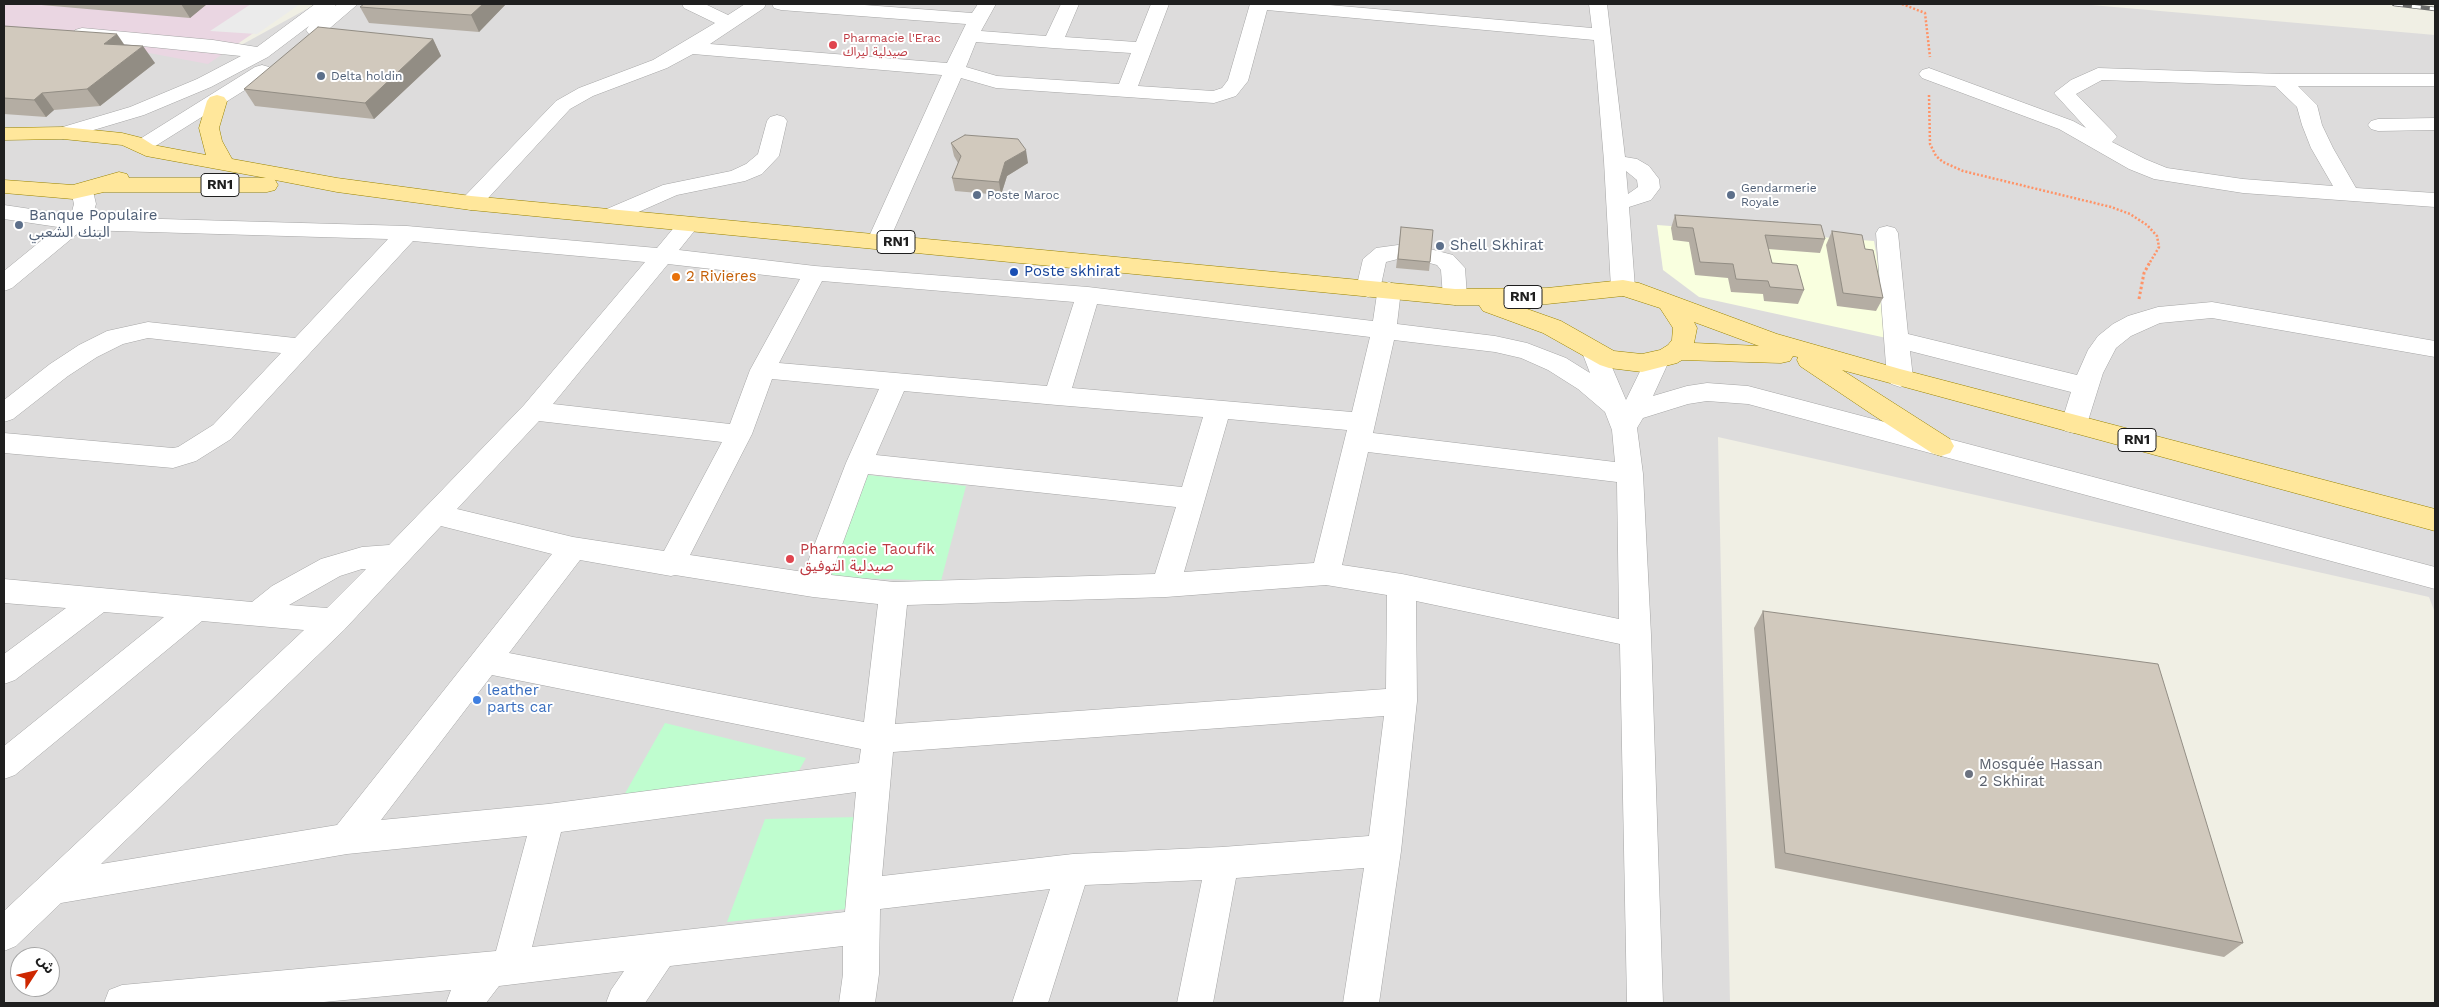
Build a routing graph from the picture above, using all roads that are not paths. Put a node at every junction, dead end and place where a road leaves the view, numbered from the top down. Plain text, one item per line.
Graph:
1 (326, 4) edge
2 (349, 4) edge
3 (692, 4) edge
4 (758, 4) edge
5 (781, 4) edge
6 (1070, 4) edge
7 (1160, 4) edge
8 (1259, 4) edge
9 (1598, 4) edge
10 (978, 20) edge
11 (729, 22) junction
12 (61, 32) edge
13 (1603, 35) junction
14 (1054, 42) junction
15 (690, 48) junction
16 (1143, 48) junction
17 (262, 53) junction
18 (955, 70) junction
19 (1929, 74) road end
20 (2280, 80) junction
21 (2435, 80) edge
22 (1126, 91) junction
23 (217, 101) junction
24 (777, 121) dead end
25 (2435, 124) edge
26 (2378, 125) dead end
27 (63, 133) junction
28 (8, 134) edge
29 (144, 148) junction
30 (2127, 159) junction
31 (1614, 161) junction
32 (226, 165) junction
33 (337, 185) junction
34 (4, 187) edge
35 (93, 188) junction
36 (2348, 193) junction
37 (2435, 200) edge
38 (1618, 201) junction
39 (471, 203) junction
40 (4, 212) edge
41 (610, 216) junction
42 (77, 222) junction
43 (689, 224) junction
44 (407, 233) junction
45 (1887, 233) dead end
46 (878, 241) junction
47 (1398, 252) edge
48 (664, 256) junction
49 (1430, 256) edge
50 (815, 273) junction
51 (4, 283) edge
52 (1623, 288) junction
53 (1379, 290) junction
54 (1590, 292) junction
55 (1088, 295) junction
56 (1455, 297) junction
57 (1669, 304) junction
58 (1384, 331) junction
59 (1897, 339) junction
60 (1588, 347) junction
61 (299, 348) junction
62 (2435, 349) edge
63 (1667, 356) junction
64 (1806, 358) junction
65 (1840, 360) junction
66 (763, 370) junction
67 (1900, 378) junction
68 (894, 382) junction
69 (2084, 386) junction
70 (1056, 396) junction
71 (1218, 410) junction
72 (533, 411) junction
73 (4, 413) edge
74 (1624, 416) junction
75 (2074, 424) junction
76 (1361, 432) junction
77 (739, 434) junction
78 (4, 443) edge
79 (1941, 446) junction
80 (859, 463) junction
81 (1630, 474) junction
82 (1191, 498) junction
83 (435, 514) junction
84 (2435, 520) edge
85 (573, 548) junction
86 (397, 554) junction
87 (671, 565) junction
88 (1326, 574) junction
89 (2435, 578) edge
90 (1166, 584) junction
91 (813, 585) junction
92 (1402, 586) junction
93 (4, 591) edge
94 (894, 594) junction
95 (97, 600) junction
96 (198, 608) junction
97 (258, 614) junction
98 (334, 621) junction
99 (1636, 635) junction
100 (485, 661) junction
101 (4, 671) edge
102 (1401, 701) junction
103 (879, 739) junction
104 (4, 765) edge
105 (874, 775) junction
106 (548, 820) junction
107 (346, 839) junction
108 (1384, 850) junction
109 (1222, 863) junction
110 (1073, 870) junction
111 (50, 889) junction
112 (862, 911) junction
113 (4, 934) edge
114 (662, 949) junction
115 (499, 968) junction
116 (201, 999) edge
117 (122, 1003) edge
118 (464, 1003) edge
119 (624, 1003) edge
120 (857, 1003) edge
121 (1030, 1003) edge
122 (1194, 1003) edge
123 (1361, 1003) edge
124 (1645, 1003) edge

1 - 17 street
2 - 23 street
3 - 11 street
4 - 11 street
5 - 10 street
6 - 14 street
7 - 16 street
8 - 13 street
8 - 22 street
9 - 13 street
10 - 14 street
10 - 18 street
11 - 15 street
12 - 17 street
13 - 31 street
14 - 16 street
15 - 18 street
15 - 39 street
16 - 22 street
17 - 27 street
18 - 22 street
18 - 46 street
19 - 30 street
20 - 21 street
20 - 30 street
20 - 36 street
23 - 29 street
23 - 32 main road
24 - 41 street
25 - 26 street
27 - 28 main road, RN1
27 - 29 main road, RN1
29 - 32 main road, RN1
29 - 35 main road, RN1
30 - 36 street
31 - 38 street
31 - 38 street
32 - 33 main road, RN1
33 - 35 main road, RN1
33 - 39 main road, RN1
34 - 35 main road, RN1
35 - 42 street
36 - 37 street
38 - 52 street
39 - 41 main road, RN1
40 - 42 street
41 - 43 main road, RN1
42 - 44 street
42 - 51 street
43 - 46 main road, RN1
43 - 48 street
44 - 48 street
44 - 61 street
45 - 59 street
46 - 53 main road, RN1
47 - 53 street
48 - 50 street
48 - 72 street
49 - 56 street
50 - 55 street
50 - 66 street
52 - 54 main road, RN1
52 - 57 main road, RN1
53 - 56 main road, RN1
53 - 58 street
54 - 56 main road, RN1
54 - 60 main road
55 - 58 street
55 - 70 street
56 - 60 main road, RN1
57 - 63 main road
57 - 65 main road, RN1
58 - 74 street
58 - 76 street
59 - 67 street
59 - 69 street
60 - 63 main road, RN1
60 - 74 street
61 - 73 street
61 - 78 street
62 - 69 street
63 - 64 main road, RN1
63 - 74 street
64 - 65 main road, RN1
64 - 79 main road
65 - 67 main road, RN1
66 - 68 street
66 - 77 street
67 - 75 main road, RN1
68 - 70 street
68 - 80 street
69 - 75 street
70 - 71 street
71 - 76 street
71 - 82 street
72 - 77 street
72 - 83 street
74 - 79 street
74 - 81 street
75 - 84 main road, RN1
76 - 81 street
76 - 88 street
77 - 87 street
79 - 89 street
80 - 82 street
80 - 91 street
81 - 99 street
82 - 90 street
83 - 85 street
83 - 86 street
85 - 87 street
85 - 100 street
86 - 97 street
86 - 98 street
87 - 91 street
88 - 90 street
88 - 92 street
90 - 94 street
91 - 94 street
92 - 99 street
92 - 102 street
93 - 95 street
94 - 103 street
95 - 96 street
95 - 101 street
96 - 97 street
96 - 104 street
97 - 98 street
98 - 111 street
99 - 124 street
100 - 103 street
100 - 107 street
102 - 103 street
102 - 108 street
103 - 105 street
105 - 106 street
105 - 112 street
106 - 107 street
106 - 115 street
107 - 111 street
108 - 109 street
108 - 123 street
109 - 110 street
109 - 122 street
110 - 112 street
110 - 121 street
111 - 113 street
112 - 114 street
112 - 120 street
114 - 115 street
114 - 119 street
115 - 116 street
115 - 118 street
116 - 117 street

